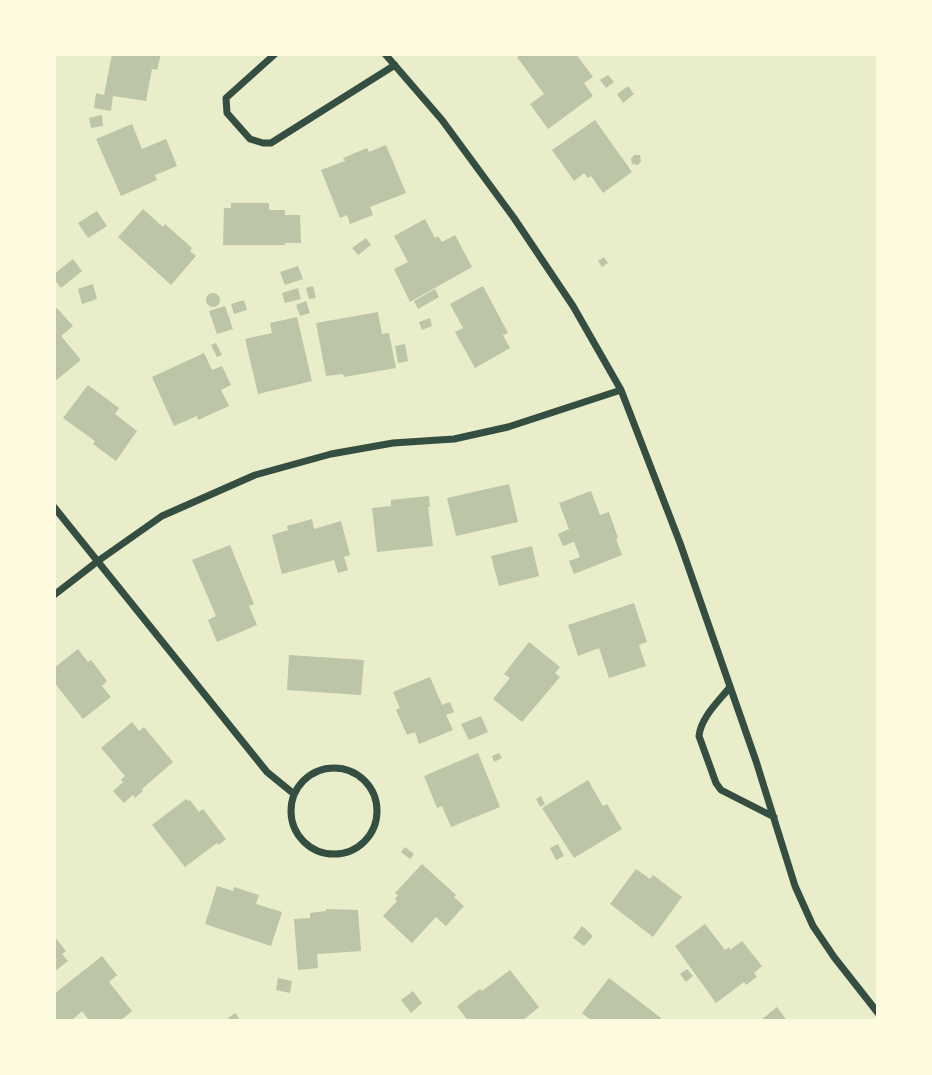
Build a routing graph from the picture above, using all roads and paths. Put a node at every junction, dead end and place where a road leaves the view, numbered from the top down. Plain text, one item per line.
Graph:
1 (275, 54) edge
2 (386, 54) edge
3 (395, 65) junction
4 (621, 390) junction
5 (54, 507) edge
6 (98, 561) junction
7 (54, 595) edge
8 (730, 687) junction
9 (293, 794) junction
10 (774, 817) junction
11 (878, 1013) edge

1 - 3 street
2 - 3 street
3 - 4 street
4 - 6 street
4 - 8 street
5 - 6 street
6 - 7 street
6 - 9 street
8 - 10 street
8 - 10 street
9 - 9 street
10 - 11 street

